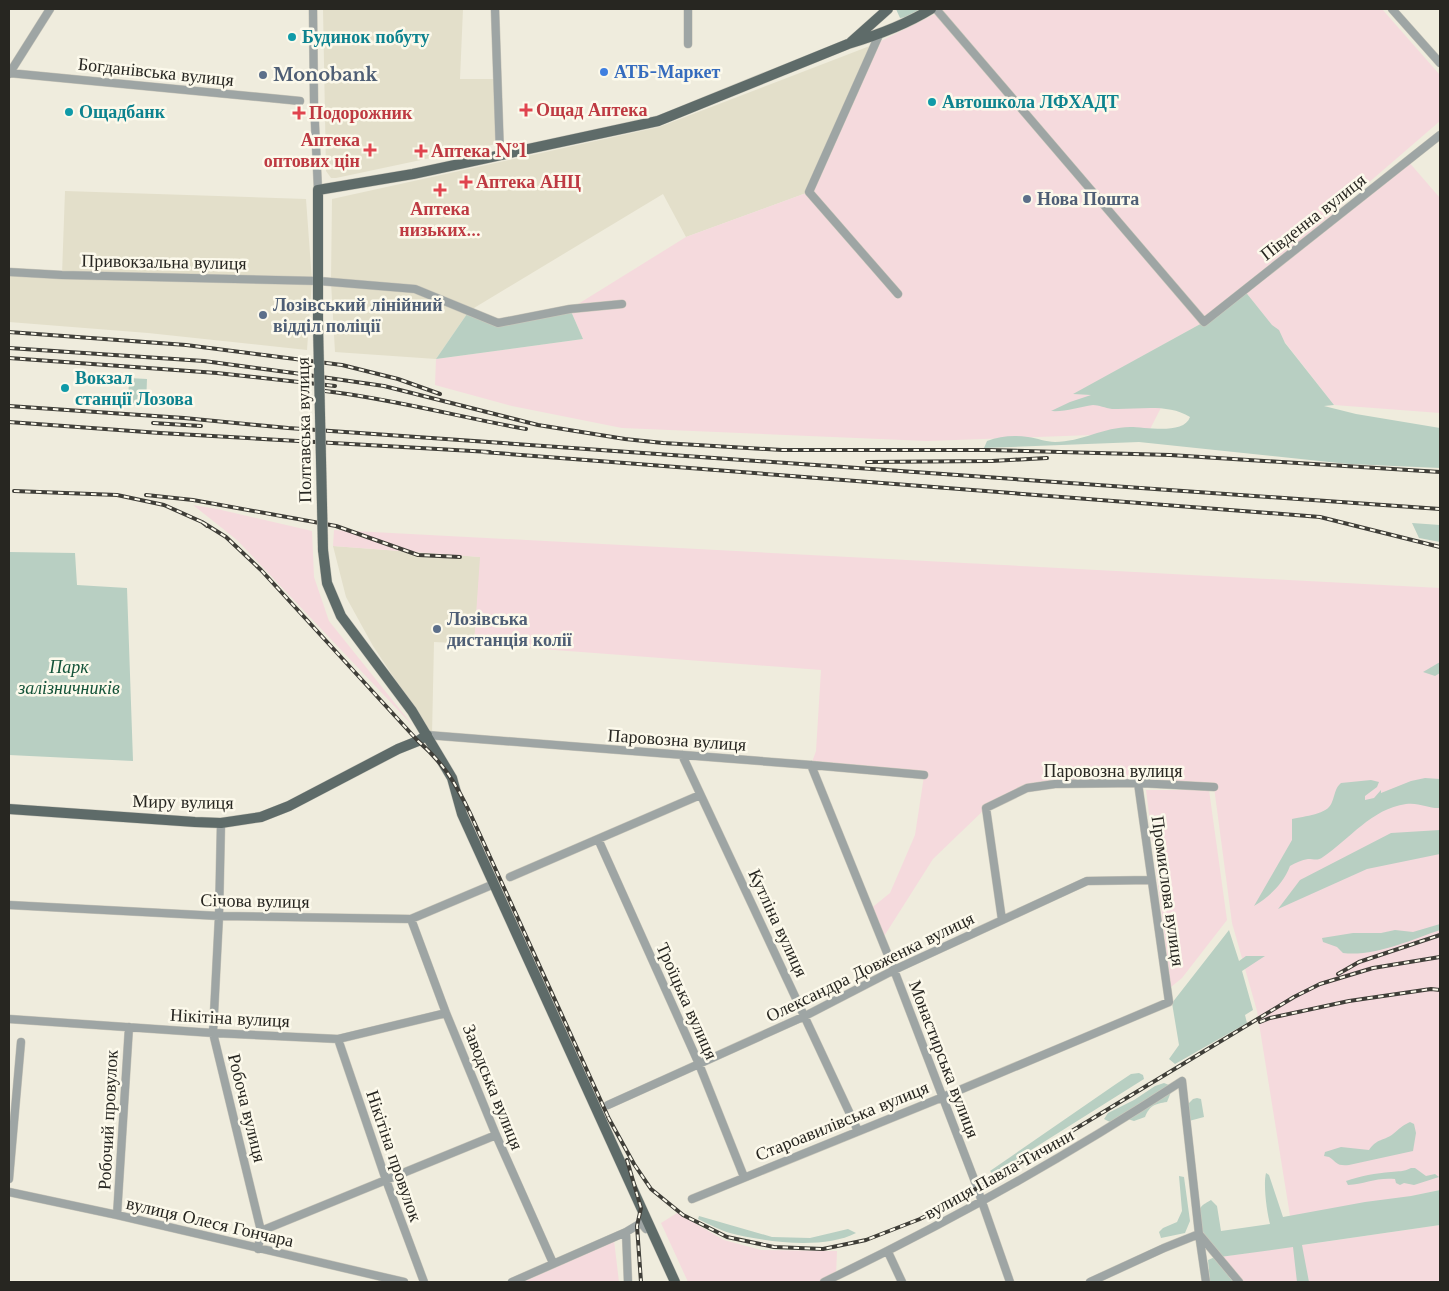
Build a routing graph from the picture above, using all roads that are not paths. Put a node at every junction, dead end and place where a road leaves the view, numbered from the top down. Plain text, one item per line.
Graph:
1 (50, 9) edge
2 (313, 9) edge
3 (495, 9) edge
4 (688, 9) edge
5 (888, 9) edge
6 (931, 9) edge
7 (936, 9) edge
8 (1392, 9) edge
9 (879, 35) junction
10 (688, 44) dead end
11 (848, 44) junction
12 (1440, 63) edge
13 (9, 73) edge
14 (300, 101) dead end
15 (1440, 135) edge
16 (500, 155) junction
17 (318, 190) junction
18 (9, 272) edge
19 (319, 281) junction
20 (898, 294) dead end
21 (622, 304) dead end
22 (427, 735) junction
23 (682, 755) junction
24 (811, 765) junction
25 (924, 776) dead end
26 (1138, 783) junction
27 (1214, 787) dead end
28 (700, 795) junction
29 (9, 809) edge
30 (221, 823) junction
31 (598, 839) junction
32 (510, 877) dead end
33 (1151, 880) junction
34 (494, 884) junction
35 (9, 905) edge
36 (219, 916) junction
37 (411, 919) junction
38 (1002, 920) junction
39 (894, 970) junction
40 (1169, 1002) joint
41 (446, 1013) junction
42 (805, 1016) junction
43 (9, 1019) edge
44 (129, 1027) junction
45 (213, 1033) junction
46 (338, 1039) junction
47 (21, 1042) dead end
48 (699, 1064) junction
49 (943, 1097) junction
50 (608, 1105) dead end
51 (858, 1131) junction
52 (496, 1135) junction
53 (744, 1176) junction
54 (9, 1179) edge
55 (386, 1180) junction
56 (9, 1192) edge
57 (692, 1199) dead end
58 (982, 1202) junction
59 (117, 1215) junction
60 (646, 1229) dead end
61 (261, 1231) junction
62 (626, 1232) junction
63 (1199, 1234) junction
64 (258, 1249) junction
65 (888, 1252) junction
66 (552, 1263) junction
67 (404, 1282) edge
68 (424, 1282) edge
69 (512, 1282) edge
70 (628, 1282) edge
71 (675, 1282) edge
72 (824, 1282) edge
73 (902, 1282) edge
74 (1010, 1282) edge
75 (1090, 1282) edge
76 (1206, 1282) edge
77 (1239, 1282) edge

1 - 13 street
2 - 17 street
3 - 16 street
4 - 10 street
5 - 11 main road
6 - 9 main road
7 - 15 street, Південна вулиця
8 - 12 street
9 - 11 main road
9 - 20 street
11 - 16 main road
13 - 14 street, Богданівська вулиця
16 - 17 main road
17 - 19 main road, Полтавська вулиця
18 - 19 street, Привокзальна вулиця
19 - 21 street, Привокзальна вулиця
19 - 22 main road, Полтавська вулиця, bridge
22 - 23 street, Паровозна вулиця
22 - 30 main road, Миру вулиця
22 - 34 main road, Полтавська вулиця
23 - 24 street, Паровозна вулиця
23 - 28 street, Кутліна вулиця
24 - 25 street, Паровозна вулиця
24 - 39 street, Монастирська вулиця
26 - 27 street, Паровозна вулиця
26 - 33 street, Промислова вулиця
26 - 38 street, Паровозна вулиця
28 - 31 street
28 - 42 street, Кутліна вулиця
29 - 30 main road, Миру вулиця
30 - 36 street, Робоча вулиця
31 - 32 street
31 - 48 street, Троїцька вулиця
33 - 38 street, Олександра Довженка вулиця
33 - 40 street, Промислова вулиця
34 - 37 street, Січова вулиця
34 - 71 main road, Полтавська вулиця
35 - 36 street, Січова вулиця
36 - 37 street, Січова вулиця
36 - 45 street, Робоча вулиця
37 - 41 street, Заводська вулиця
38 - 39 street, Олександра Довженка вулиця
39 - 42 street, Олександра Довженка вулиця
39 - 49 street, Монастирська вулиця
40 - 49 street, Староавилівська вулиця
41 - 46 street, Нікітіна вулиця
41 - 52 street, Заводська вулиця
42 - 48 street, Олександра Довженка вулиця
42 - 51 street, Кутліна вулиця
43 - 44 street, Нікітіна вулиця
44 - 45 street, Нікітіна вулиця
44 - 59 street, Робочий провулок
45 - 46 street, Нікітіна вулиця
45 - 61 street, Робоча вулиця
46 - 55 street, Нікітіна провулок
47 - 54 street
48 - 50 street, Олександра Довженка вулиця
48 - 53 street, Троїцька вулиця
49 - 51 street, Староавилівська вулиця
49 - 58 street, Монастирська вулиця
51 - 53 street, Староавилівська вулиця
52 - 55 street
52 - 66 street, Заводська вулиця
53 - 57 street, Староавилівська вулиця
55 - 61 street
55 - 68 street, Нікітіна провулок
56 - 59 street, вулиця Олеся Гончара
58 - 63 street, вулиця Павла Тичини
58 - 65 street, вулиця Павла Тичини
58 - 74 street, Монастирська вулиця
59 - 64 street, вулиця Олеся Гончара
60 - 62 street
61 - 64 street, Робоча вулиця
62 - 66 street
62 - 70 street
63 - 75 street
63 - 76 street
63 - 77 street
64 - 67 street, вулиця Олеся Гончара
65 - 72 street, вулиця Павла Тичини
65 - 73 street
66 - 69 street

